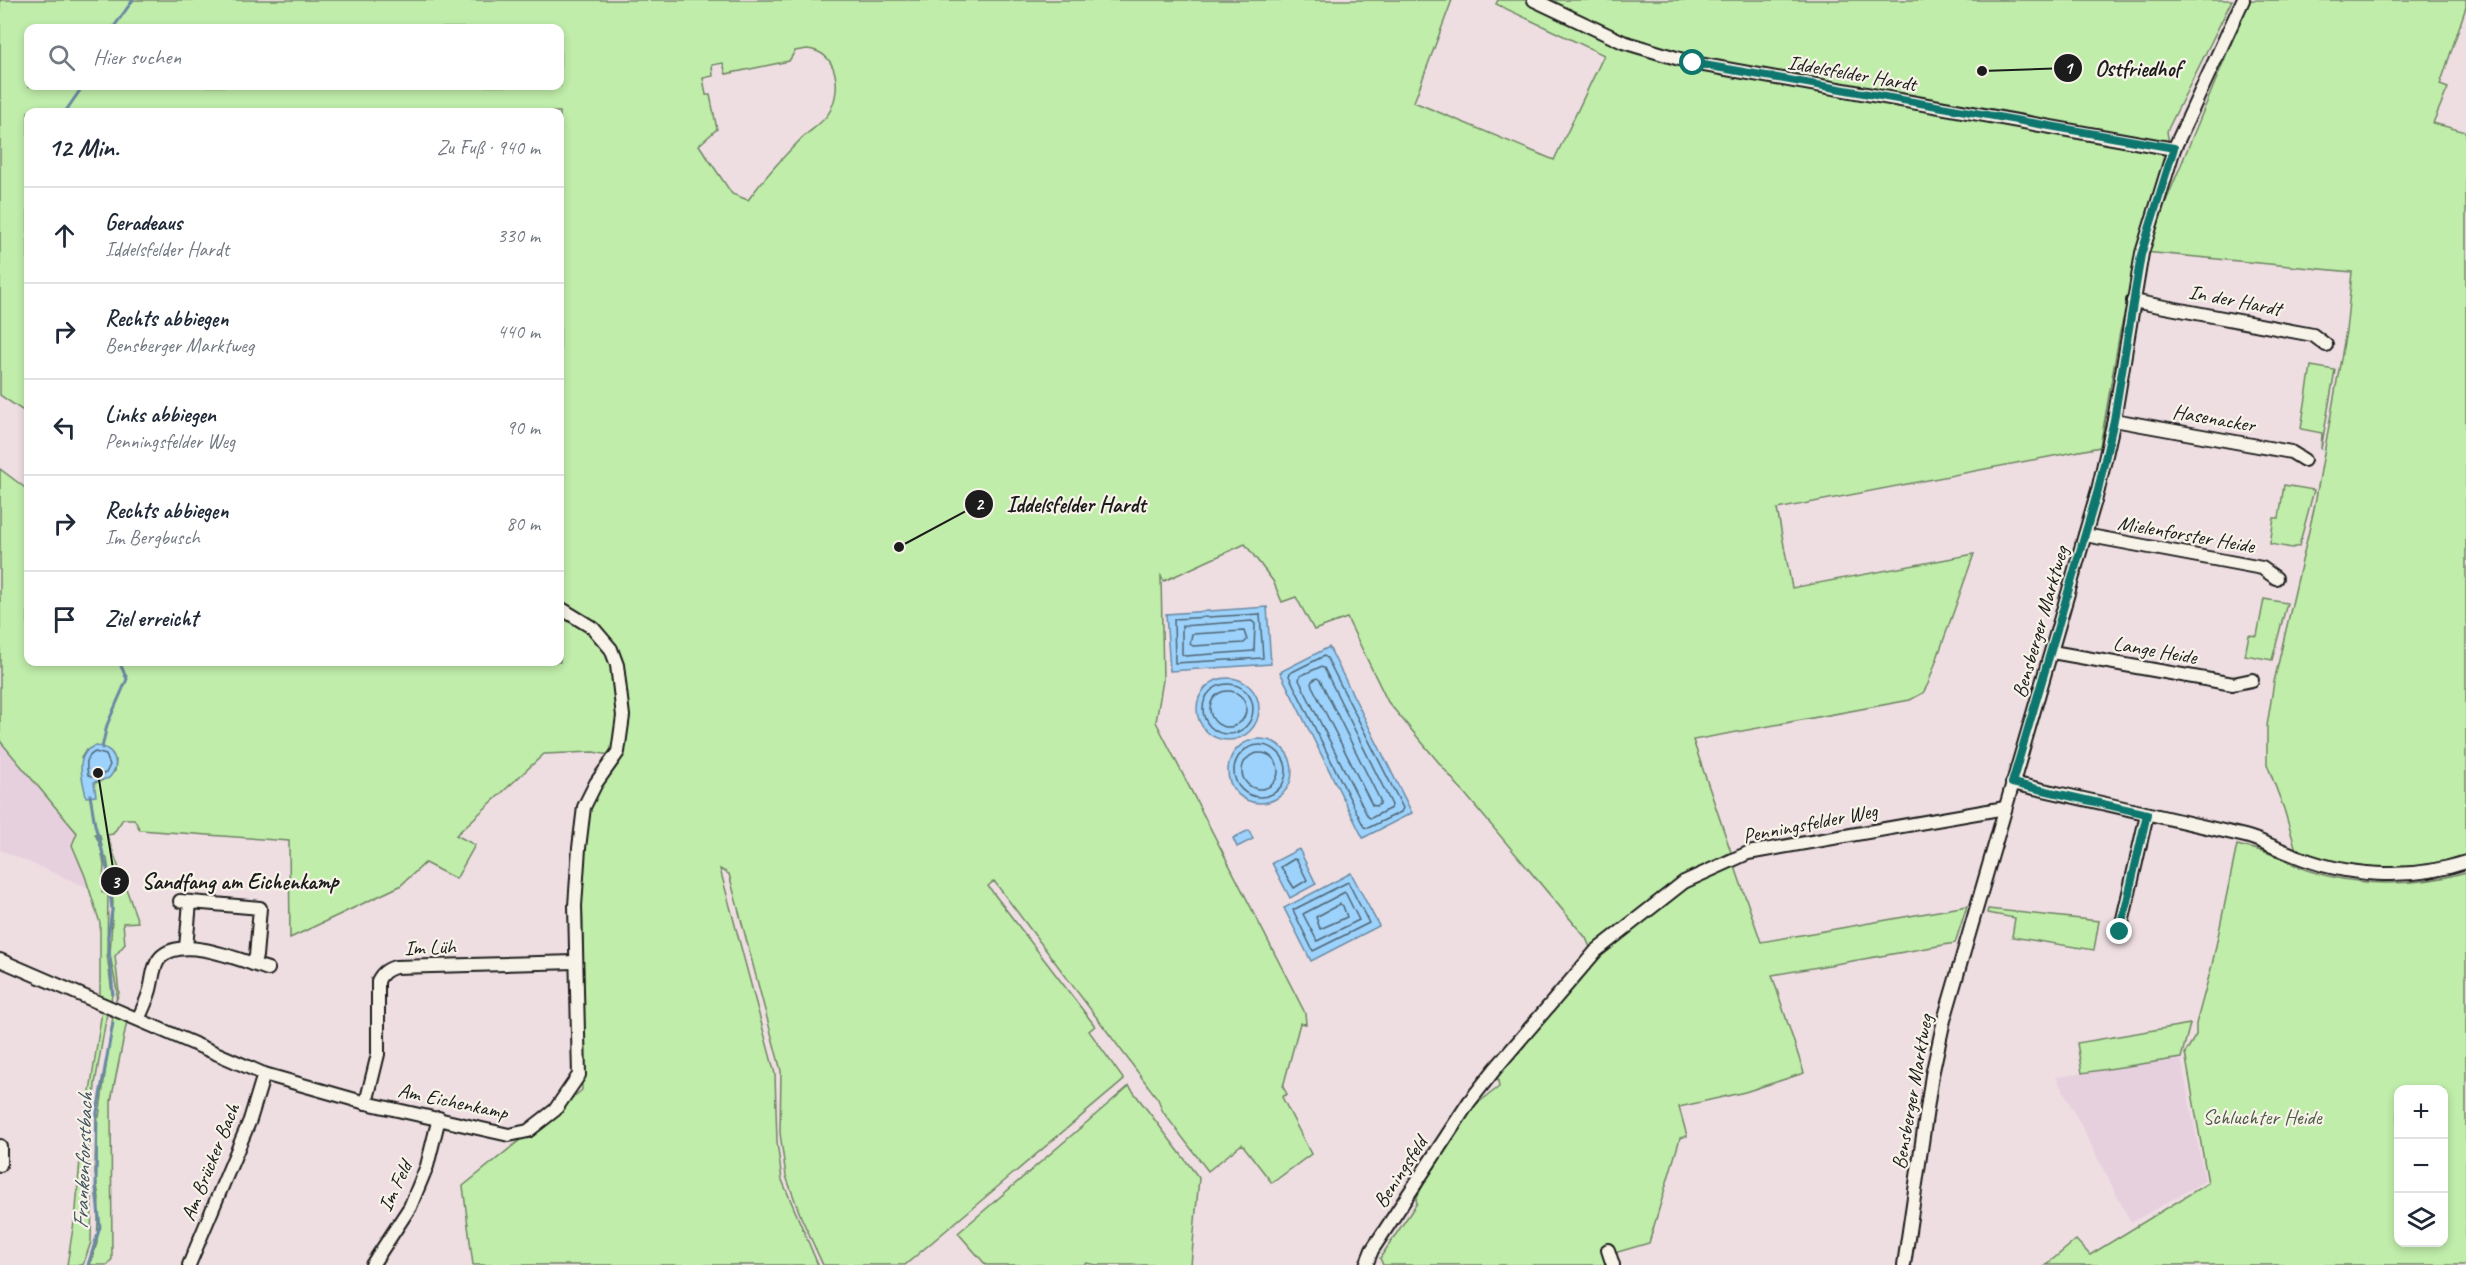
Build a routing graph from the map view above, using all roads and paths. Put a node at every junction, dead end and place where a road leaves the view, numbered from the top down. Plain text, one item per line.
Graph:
1 (1534, 0) edge
2 (2243, 0) edge
3 (2174, 148) junction
4 (2133, 301) junction
5 (2326, 345) dead end
6 (2114, 420) junction
7 (2304, 460) dead end
8 (2085, 535) junction
9 (2276, 578) dead end
10 (564, 610) edge
11 (2052, 652) junction
12 (2252, 680) dead end
13 (2012, 783) junction
14 (2005, 808) junction
15 (2147, 814) junction
16 (2466, 862) edge
17 (2120, 932) dead end
18 (186, 948) junction
19 (0, 960) edge
20 (576, 962) junction
21 (253, 964) junction
22 (268, 969) dead end
23 (138, 1019) junction
24 (264, 1074) junction
25 (1469, 1102) joint
26 (366, 1103) junction
27 (440, 1118) junction
28 (0, 1146) edge
29 (0, 1165) edge
30 (1608, 1250) dead end
31 (189, 1265) edge
32 (372, 1265) edge
33 (1366, 1265) edge
34 (1613, 1265) edge
35 (1904, 1265) edge

1 - 3 street, Iddelsfelder Hardt
2 - 3 street, Bensberger Marktweg
3 - 4 street, Bensberger Marktweg
4 - 5 street, In der Hardt
4 - 6 street, Bensberger Marktweg
6 - 7 street, Hasenacker
6 - 8 street, Bensberger Marktweg
8 - 9 street, Mielenforster Heide
8 - 11 street, Bensberger Marktweg
10 - 20 street, Am Eichenkamp
11 - 12 street, Lange Heide
11 - 13 street, Bensberger Marktweg
13 - 14 street, Bensberger Marktweg
13 - 15 street
14 - 25 street, Penningsfelder Weg
14 - 35 street, Bensberger Marktweg
15 - 16 street
15 - 17 street
18 - 21 street
18 - 21 street
18 - 23 street
19 - 23 street, Am Eichenkamp
20 - 26 street, Im Lüh
20 - 27 street, Am Eichenkamp
21 - 22 street
23 - 24 street, Am Eichenkamp
24 - 26 street, Am Eichenkamp
24 - 31 street, Am Brücker Bach
25 - 33 street, Beningsfeld
26 - 27 street, Am Eichenkamp
27 - 32 street, Im Feld
28 - 29 street
30 - 34 street

